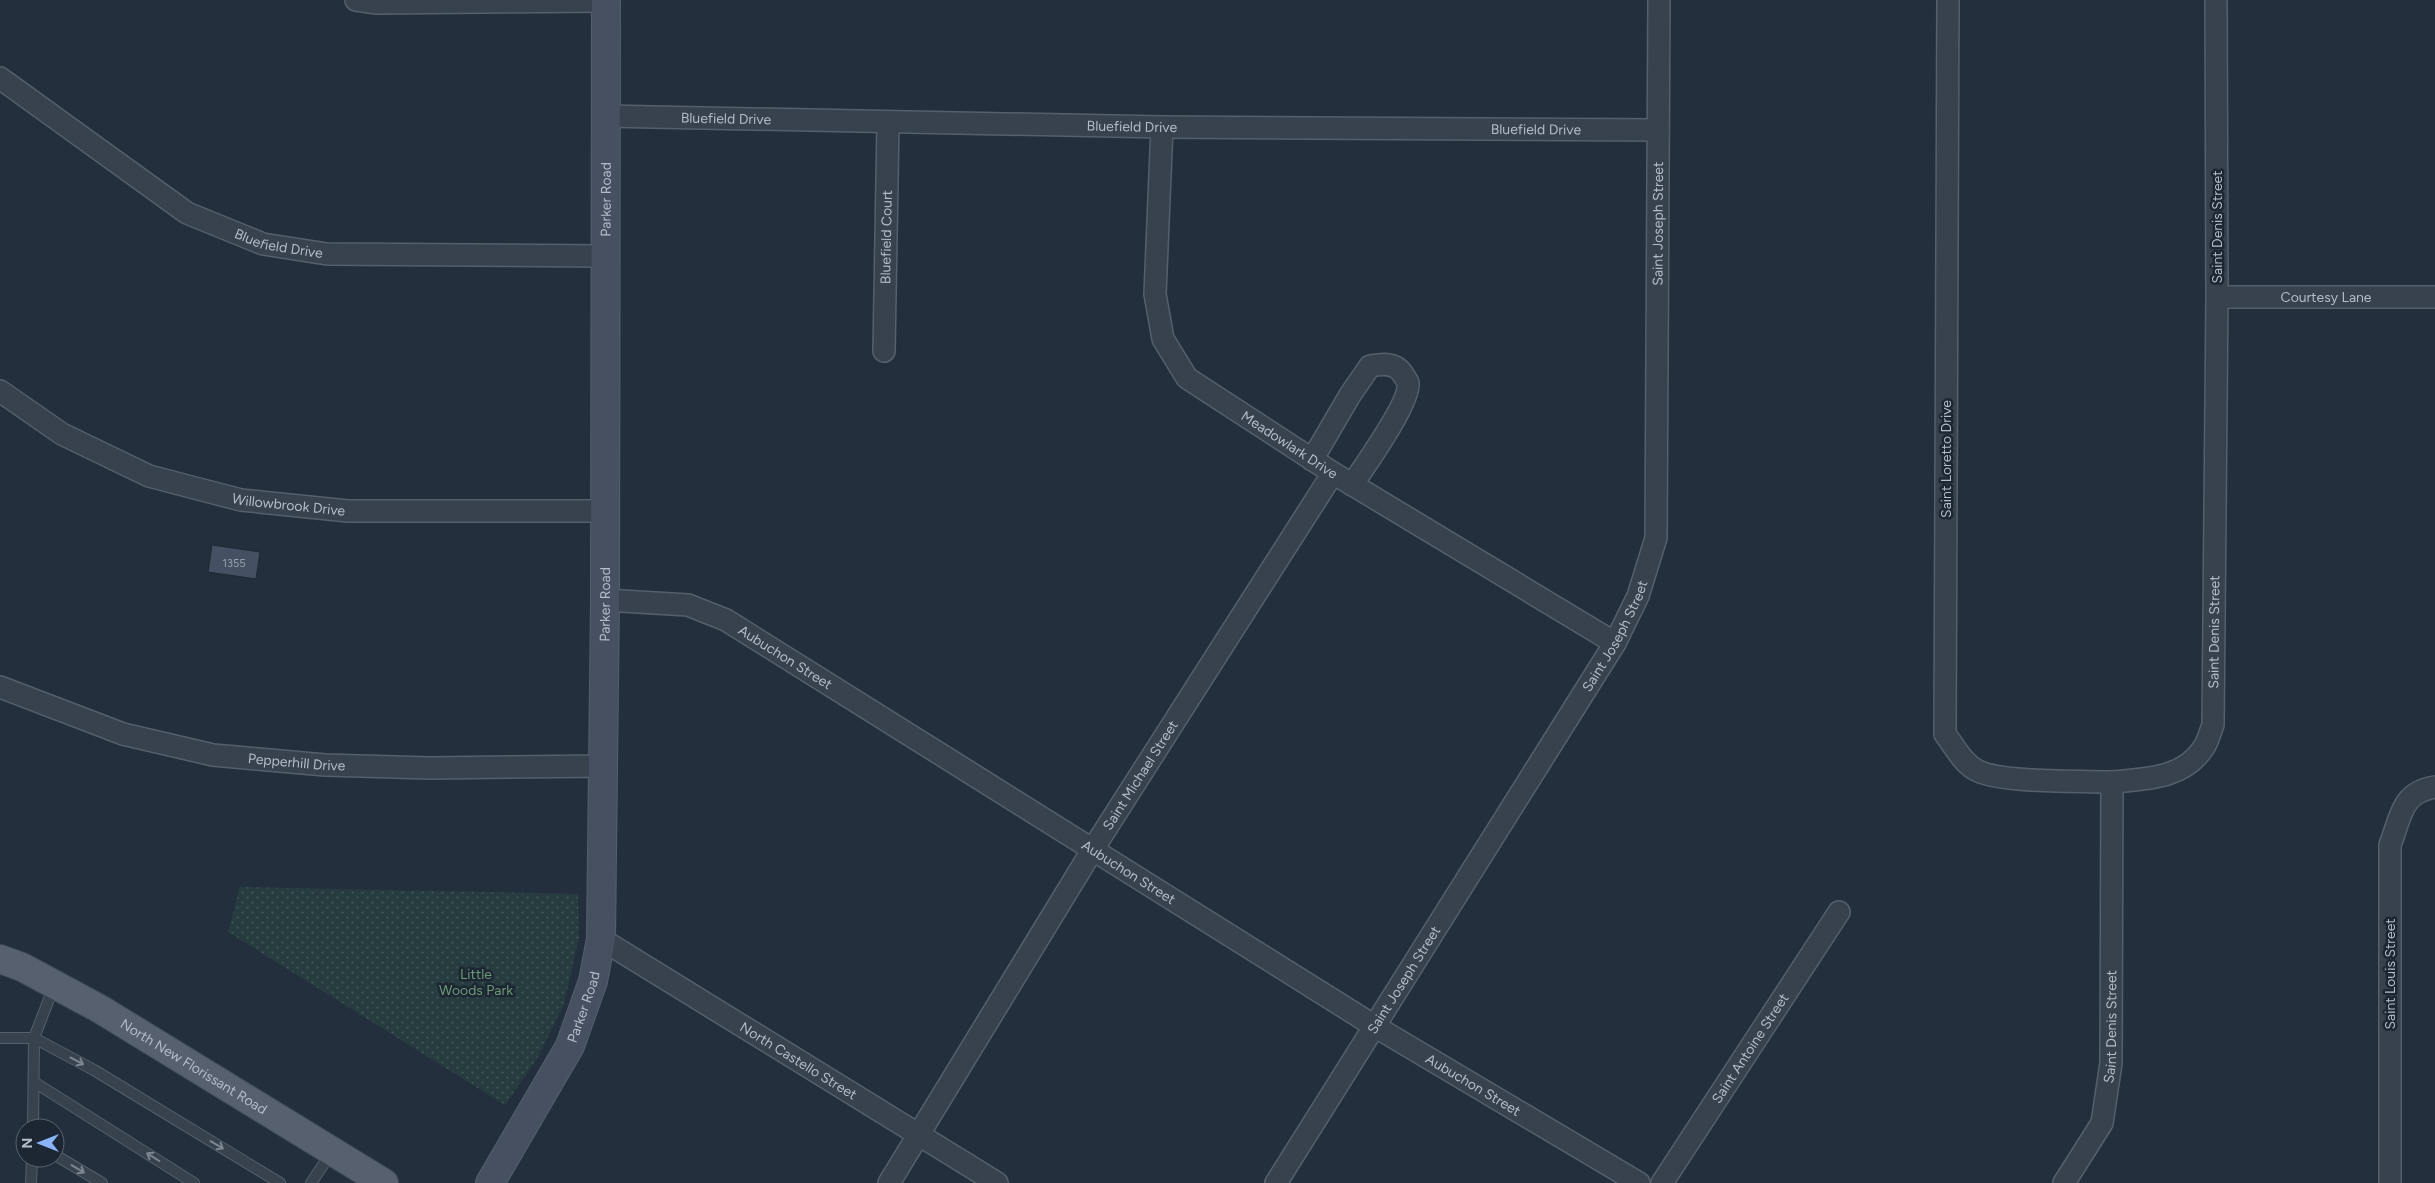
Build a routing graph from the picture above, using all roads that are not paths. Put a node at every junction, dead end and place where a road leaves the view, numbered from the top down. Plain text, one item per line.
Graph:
1 (356, 0) edge
2 (606, 0) edge
3 (1659, 0) edge
4 (1948, 0) edge
5 (2216, 0) edge
6 (0, 78) edge
7 (604, 116) junction
8 (888, 123) junction
9 (1162, 127) junction
10 (1658, 130) junction
11 (604, 256) junction
12 (2217, 297) junction
13 (2435, 297) edge
14 (884, 350) dead end
15 (0, 391) edge
16 (1312, 460) junction
17 (1333, 473) junction
18 (1352, 485) junction
19 (604, 511) junction
20 (606, 600) junction
21 (1615, 644) junction
22 (0, 687) edge
23 (604, 766) junction
24 (2112, 782) junction
25 (2435, 786) edge
26 (1093, 849) junction
27 (1839, 912) dead end
28 (600, 939) junction
29 (0, 959) edge
30 (54, 985) junction
31 (1376, 1027) junction
32 (0, 1038) edge
33 (34, 1038) junction
34 (34, 1082) junction
35 (33, 1118) edge
36 (919, 1135) junction
37 (332, 1151) junction
38 (65, 1161) edge
39 (32, 1168) edge
40 (31, 1183) edge
41 (102, 1183) edge
42 (194, 1183) edge
43 (280, 1183) edge
44 (311, 1183) edge
45 (384, 1183) edge
46 (490, 1183) edge
47 (889, 1183) edge
48 (997, 1183) edge
49 (1276, 1183) edge
50 (1640, 1183) edge
51 (1662, 1183) edge
52 (2064, 1183) edge
53 (2390, 1183) edge

1 - 2 street
2 - 7 main road, Parker Road
3 - 10 street, Saint Joseph Street
4 - 24 street, Saint Loretto Drive
5 - 12 street, Saint Denis Street
6 - 11 street, Bluefield Drive
7 - 8 street, Bluefield Drive
7 - 11 main road, Parker Road
8 - 9 street, Bluefield Drive
8 - 14 street, Bluefield Court
9 - 10 street, Bluefield Drive
9 - 16 street, Meadowlark Drive
10 - 21 street, Saint Joseph Street
11 - 19 main road, Parker Road
12 - 13 street, Courtesy Lane
12 - 24 street, Saint Denis Street
15 - 19 street, Willowbrook Drive
16 - 17 street, Meadowlark Drive
16 - 18 street
17 - 18 street, Meadowlark Drive
17 - 26 street, Saint Michael Street
18 - 21 street, Meadowlark Drive
19 - 20 main road, Parker Road
20 - 23 main road, Parker Road
20 - 26 street, Aubuchon Street
21 - 31 street, Saint Joseph Street
22 - 23 street, Pepperhill Drive
23 - 28 main road, Parker Road
24 - 52 street, Saint Denis Street
25 - 53 street, Saint Louis Street
26 - 31 street, Aubuchon Street
26 - 36 street, Saint Michael Street
27 - 51 street, Saint Antoine Street
28 - 36 street, North Castello Street
28 - 46 main road, Parker Road
29 - 30 main road, North New Florissant Road
30 - 33 lane
30 - 37 main road, North New Florissant Road
31 - 49 street, Saint Joseph Street
31 - 50 street, Aubuchon Street
32 - 33 lane
33 - 34 lane
33 -> 43 lane
34 - 35 lane
42 -> 34 lane
36 - 47 street, Saint Michael Street
36 - 48 street, North Castello Street
37 - 44 lane
37 - 45 main road, North New Florissant Road
38 -> 41 lane
39 - 40 lane

